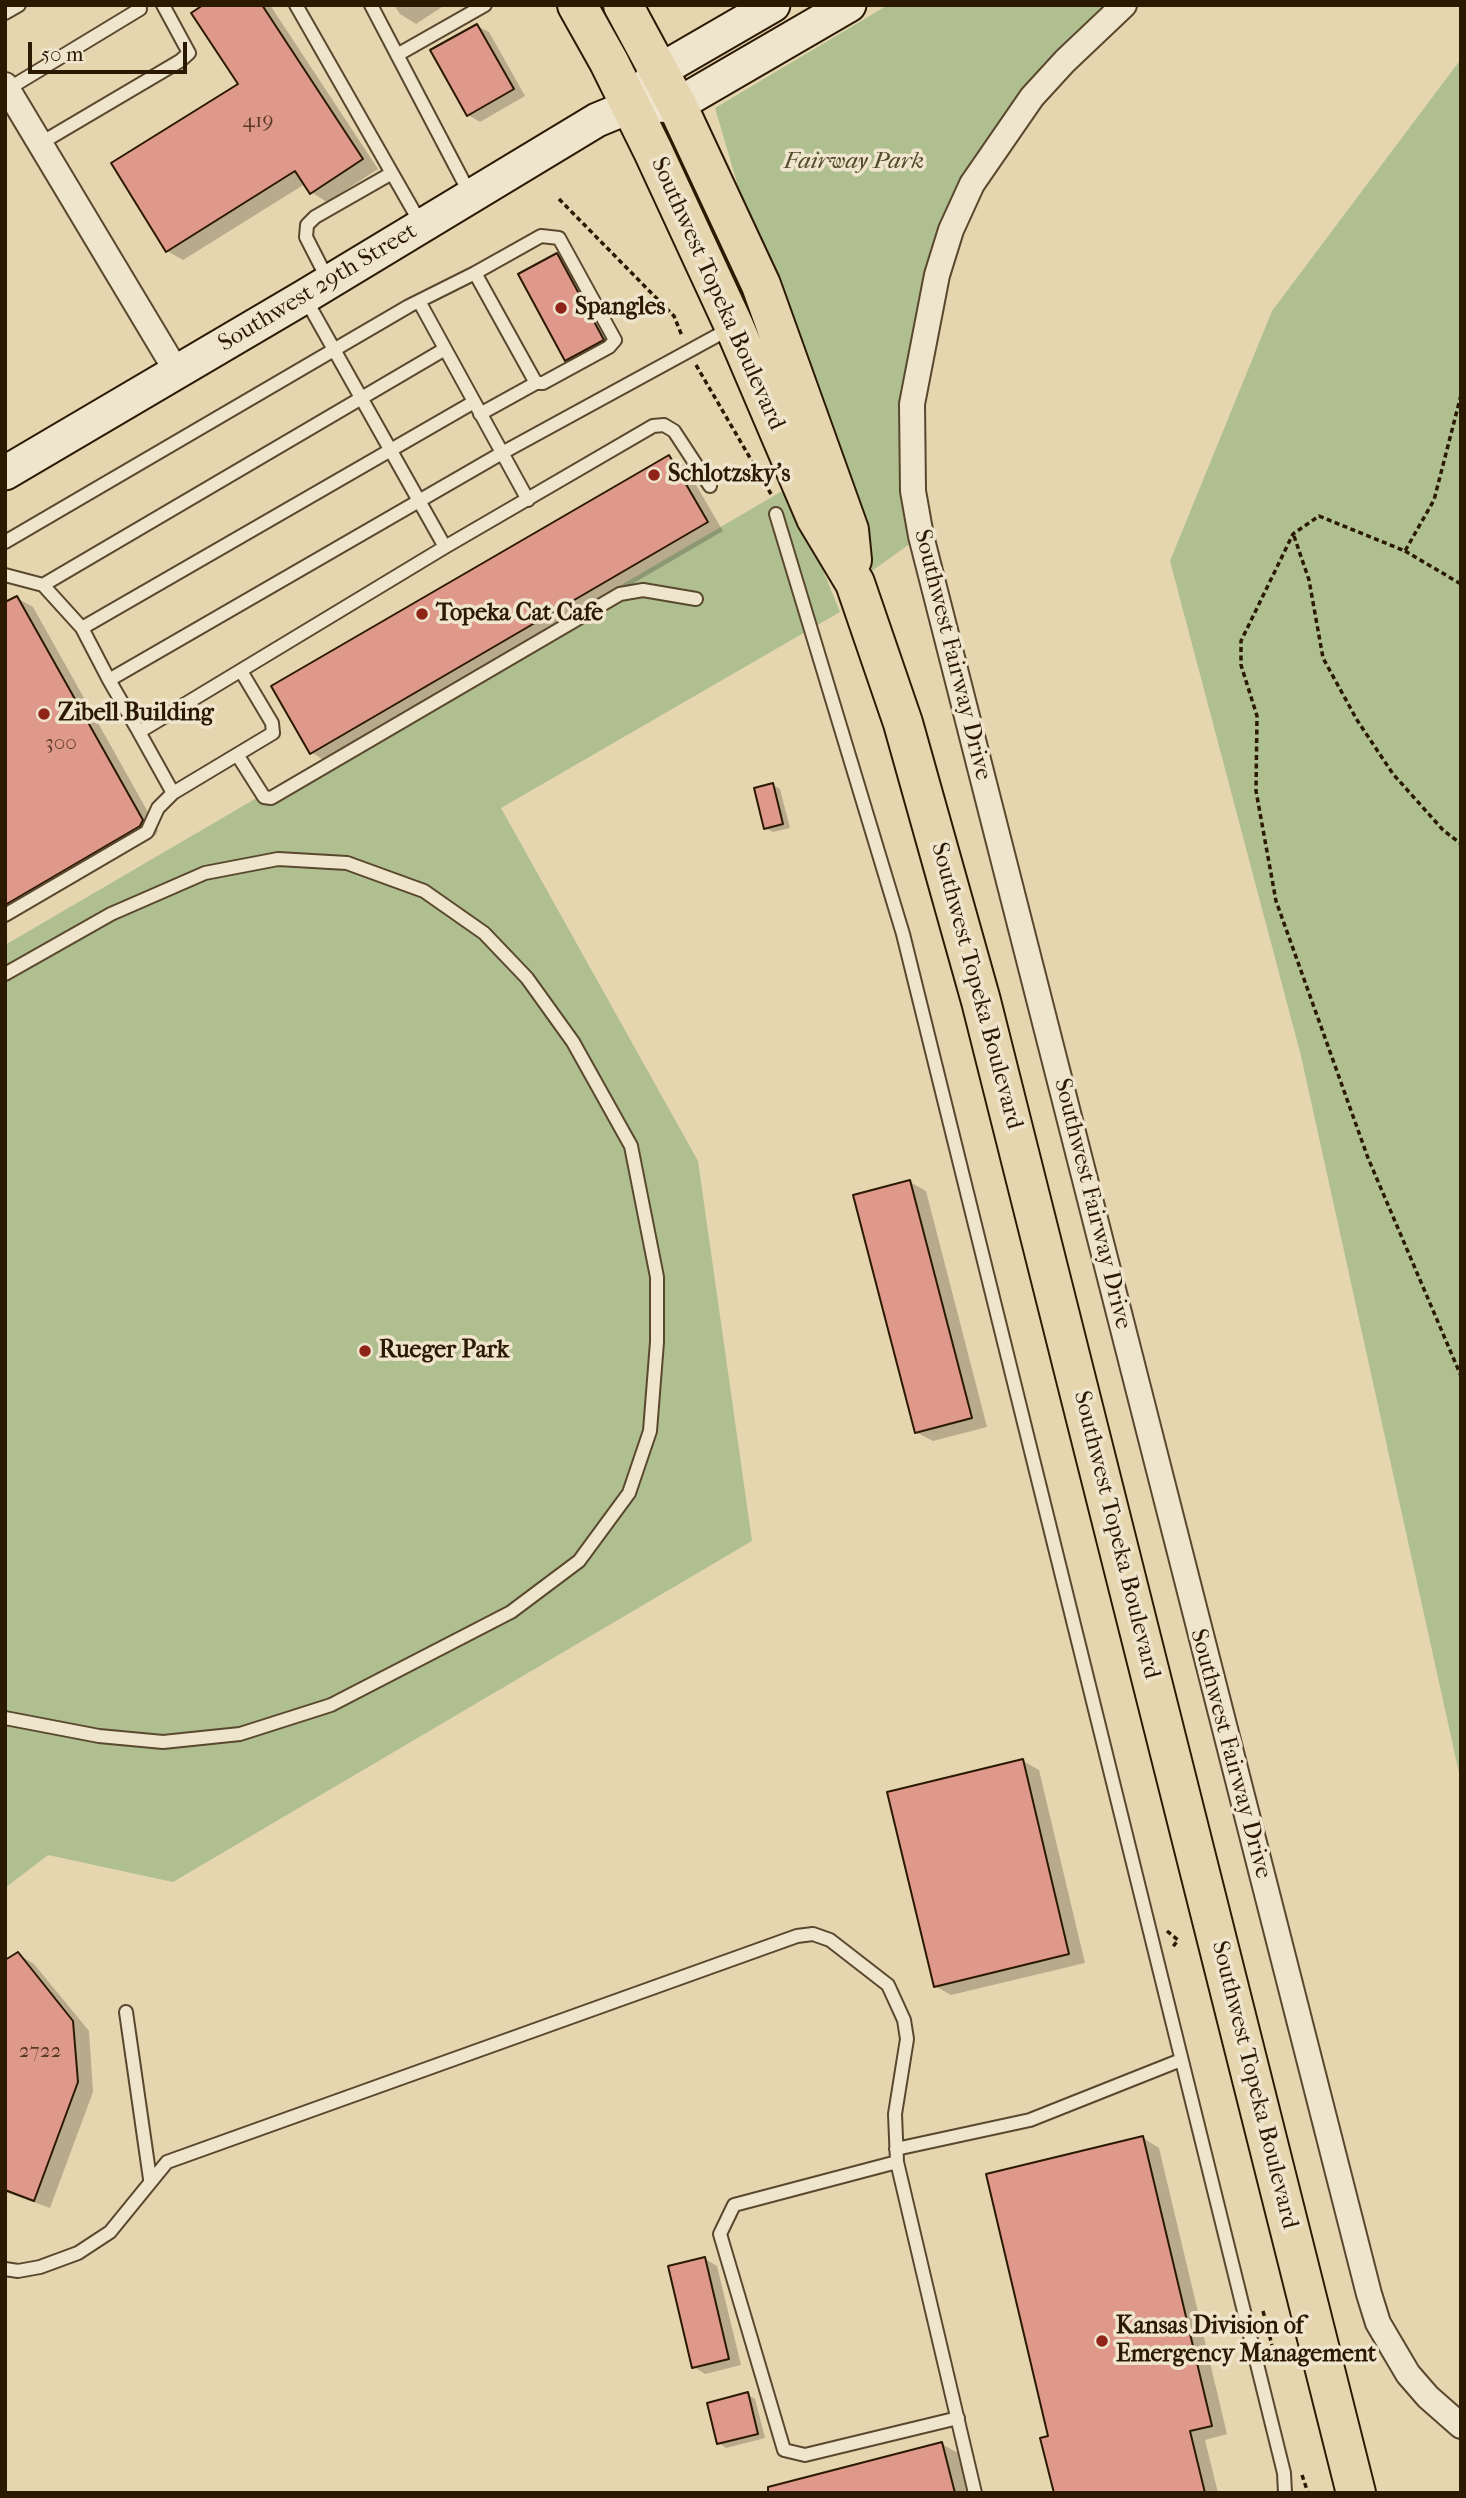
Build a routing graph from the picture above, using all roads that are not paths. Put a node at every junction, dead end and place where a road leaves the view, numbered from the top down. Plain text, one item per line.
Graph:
1 (19, 5) edge
2 (163, 5) edge
3 (296, 5) edge
4 (371, 5) edge
5 (485, 5) edge
6 (577, 5) edge
7 (623, 5) edge
8 (773, 5) edge
9 (849, 5) edge
10 (1124, 5) edge
11 (141, 6) edge
12 (5, 13) edge
13 (397, 55) junction
14 (659, 71) junction
15 (7, 87) edge
16 (677, 105) junction
17 (631, 106) junction
18 (40, 143) junction
19 (392, 173) junction
20 (471, 196) junction
21 (422, 226) junction
22 (475, 273) junction
23 (317, 290) junction
24 (420, 303) junction
25 (734, 326) junction
26 (445, 348) junction
27 (335, 349) junction
28 (177, 372) junction
29 (536, 383) junction
30 (360, 396) junction
31 (477, 408) junction
32 (390, 450) junction
33 (502, 453) junction
34 (5, 473) edge
35 (710, 486) dead end
36 (419, 500) junction
37 (528, 500) junction
38 (776, 514) dead end
39 (5, 542) edge
40 (445, 547) junction
41 (5, 575) edge
42 (855, 583) junction
43 (43, 585) junction
44 (695, 599) dead end
45 (82, 628) junction
46 (241, 671) junction
47 (109, 680) junction
48 (139, 732) junction
49 (237, 756) junction
50 (173, 793) junction
51 (5, 915) edge
52 (5, 974) edge
53 (5, 1718) edge
54 (126, 2012) dead end
55 (1181, 2060) junction
56 (896, 2156) junction
57 (150, 2179) junction
58 (5, 2269) edge
59 (958, 2418) junction
60 (1461, 2426) edge
61 (975, 2493) edge
62 (1285, 2493) edge
63 (1356, 2493) edge

1 - 12 lane
2 - 18 lane
3 - 19 lane
4 - 13 lane
5 - 13 lane
6 - 17 main road, Southwest Topeka Boulevard
7 - 14 main road, Southwest Topeka Boulevard
8 - 14 main road, Southwest 29th Street
9 - 16 main road, Southwest 29th Street
10 - 60 street, Southwest Fairway Drive
11 - 15 lane
13 - 20 lane
14 - 16 main road, Southwest Topeka Boulevard
14 - 17 main road, Southwest 29th Street
15 - 18 street
16 - 17 main road, Southwest 29th Street
16 - 42 main road, Southwest Topeka Boulevard
17 - 20 main road, Southwest 29th Street
17 - 25 main road, Southwest Topeka Boulevard
18 - 28 street
19 - 21 lane
19 - 23 lane
20 - 21 main road, Southwest 29th Street
21 - 23 main road, Southwest 29th Street
22 - 24 lane
22 - 29 lane
22 - 29 lane
23 - 27 lane
23 - 28 main road, Southwest 29th Street
24 - 26 lane
24 - 27 lane
25 - 33 lane
25 - 42 main road, Southwest Topeka Boulevard
26 - 30 lane
26 - 31 lane
27 - 30 lane
27 - 39 lane
28 - 34 main road, Southwest 29th Street
29 - 31 lane
30 - 32 lane
30 - 43 lane
31 - 32 lane
31 - 33 lane
32 - 36 lane
32 - 45 lane
33 - 36 lane
33 - 37 lane
35 - 37 lane
36 - 40 lane
36 - 47 lane
37 - 40 lane
38 - 55 lane
40 - 46 lane
41 - 43 lane
42 - 63 main road, Southwest Topeka Boulevard
43 - 45 lane
44 - 49 lane
45 - 47 lane
46 - 48 lane
46 - 49 lane
47 - 48 lane
48 - 50 lane
49 - 50 lane
50 - 51 lane
52 - 53 lane
54 - 57 lane
55 - 56 lane
55 - 62 lane
56 - 57 lane
56 - 59 lane
56 - 59 lane
57 - 58 lane
59 - 61 lane

